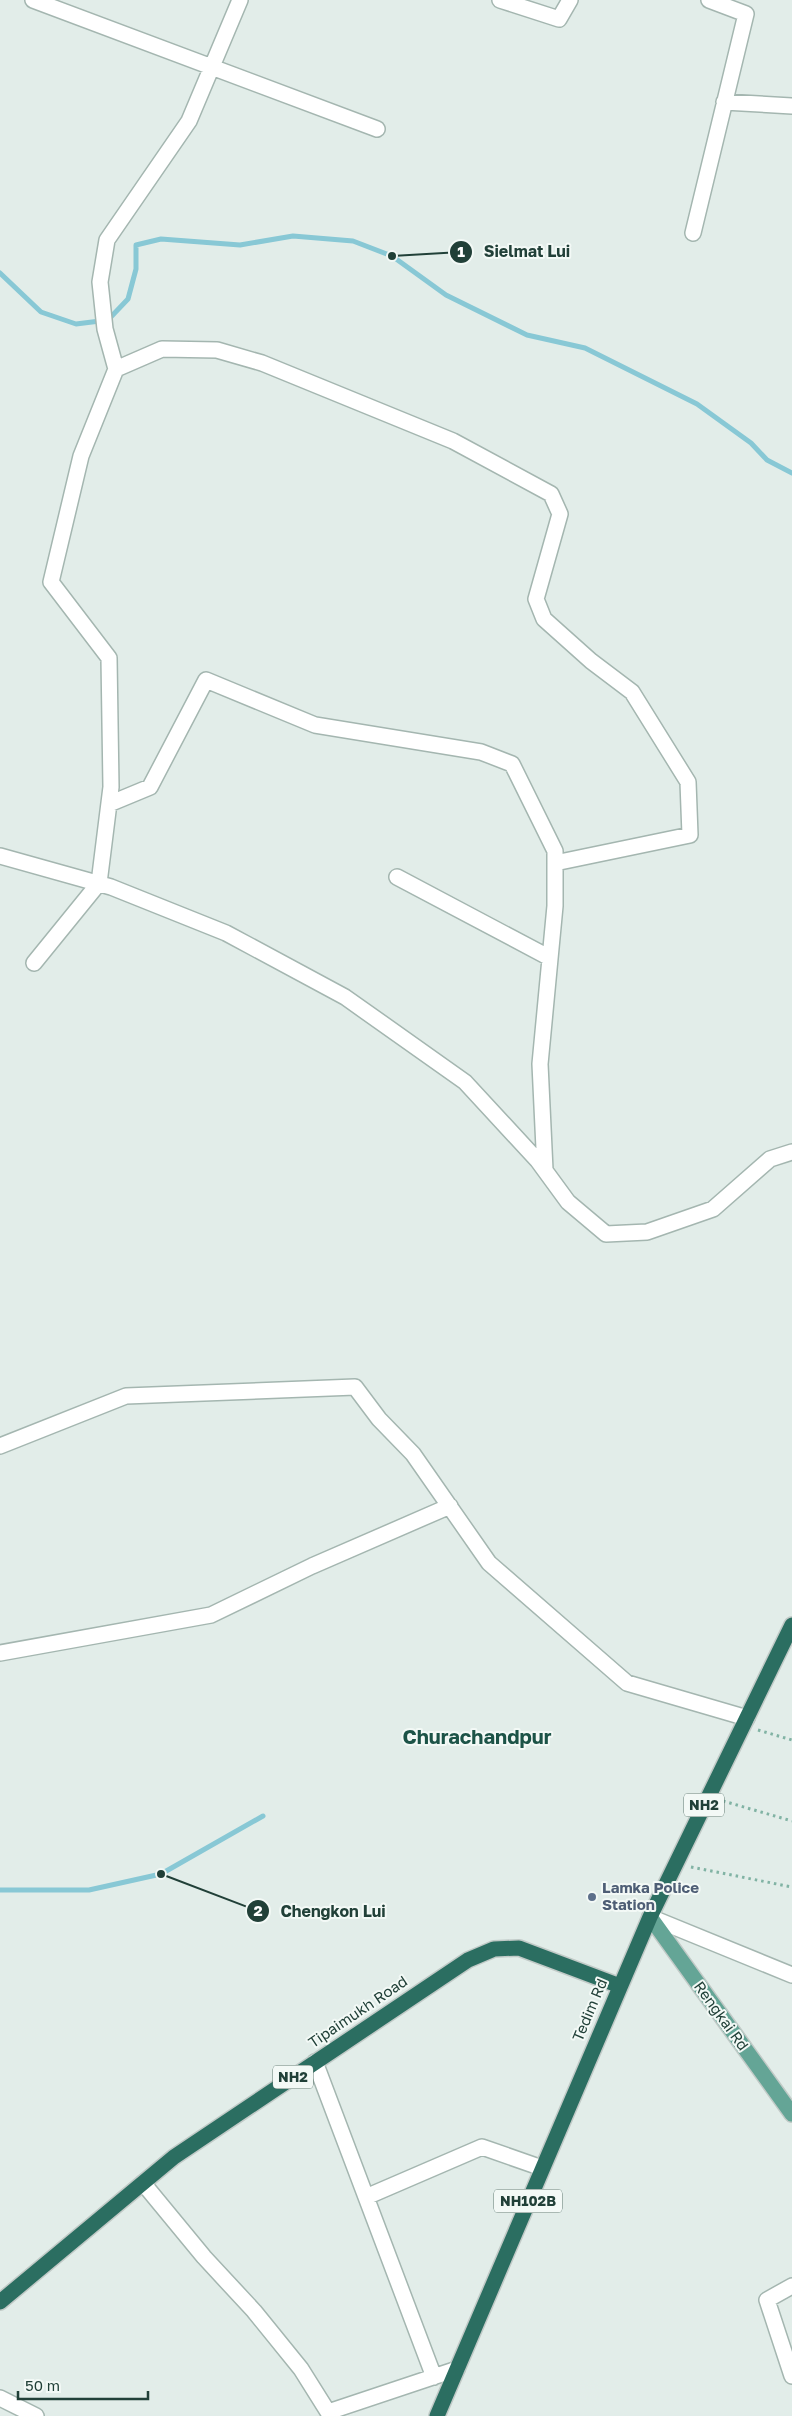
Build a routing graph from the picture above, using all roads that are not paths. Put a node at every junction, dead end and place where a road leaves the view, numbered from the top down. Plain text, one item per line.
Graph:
1 (33, 0) edge
2 (240, 0) edge
3 (500, 0) edge
4 (570, 0) edge
5 (709, 0) edge
6 (212, 67) junction
7 (724, 102) junction
8 (792, 106) edge
9 (377, 129) dead end
10 (693, 233) dead end
11 (116, 369) junction
12 (108, 804) junction
13 (0, 856) edge
14 (555, 863) junction
15 (397, 877) dead end
16 (99, 883) junction
17 (550, 958) junction
18 (34, 963) dead end
19 (792, 1152) edge
20 (545, 1170) junction
21 (0, 1446) edge
22 (450, 1506) junction
23 (792, 1625) edge
24 (0, 1653) edge
25 (745, 1722) junction
26 (650, 1917) junction
27 (792, 1974) edge
28 (620, 1986) junction
29 (315, 2062) junction
30 (792, 2114) edge
31 (542, 2168) junction
32 (143, 2183) junction
33 (366, 2197) junction
34 (792, 2286) edge
35 (0, 2302) edge
36 (457, 2369) junction
37 (434, 2376) junction
38 (792, 2376) edge
39 (0, 2398) edge
40 (327, 2414) edge
41 (36, 2416) edge
42 (437, 2416) edge

1 - 6 street
2 - 6 street
3 - 4 street
5 - 7 street
6 - 9 street
6 - 11 street
7 - 8 street
7 - 10 street
11 - 12 street
11 - 14 street
12 - 14 street
12 - 16 street
13 - 16 street
14 - 17 street
15 - 17 street
16 - 18 street
16 - 20 street
17 - 20 street
19 - 20 street
21 - 22 street
22 - 24 street
22 - 25 street
23 - 25 highway, Tedim Rd / NH2
25 - 26 highway, Tedim Rd / NH2
26 - 27 street
26 - 28 highway, Tedim Rd / NH2
26 - 30 main road, Rengkai Rd
28 - 29 highway, Tipaimukh Road / NH2
28 - 31 highway, Tedim Rd / NH102B
29 - 32 highway, Tipaimukh Road / NH2
29 - 33 street
31 - 33 street
31 - 36 highway, Tedim Rd / NH102B
32 - 35 highway, Tipaimukh Road / NH2
32 - 40 street
33 - 37 street
34 - 38 street
36 - 37 street
36 - 42 highway, Tedim Rd / NH102B
37 - 40 street
39 - 41 street

